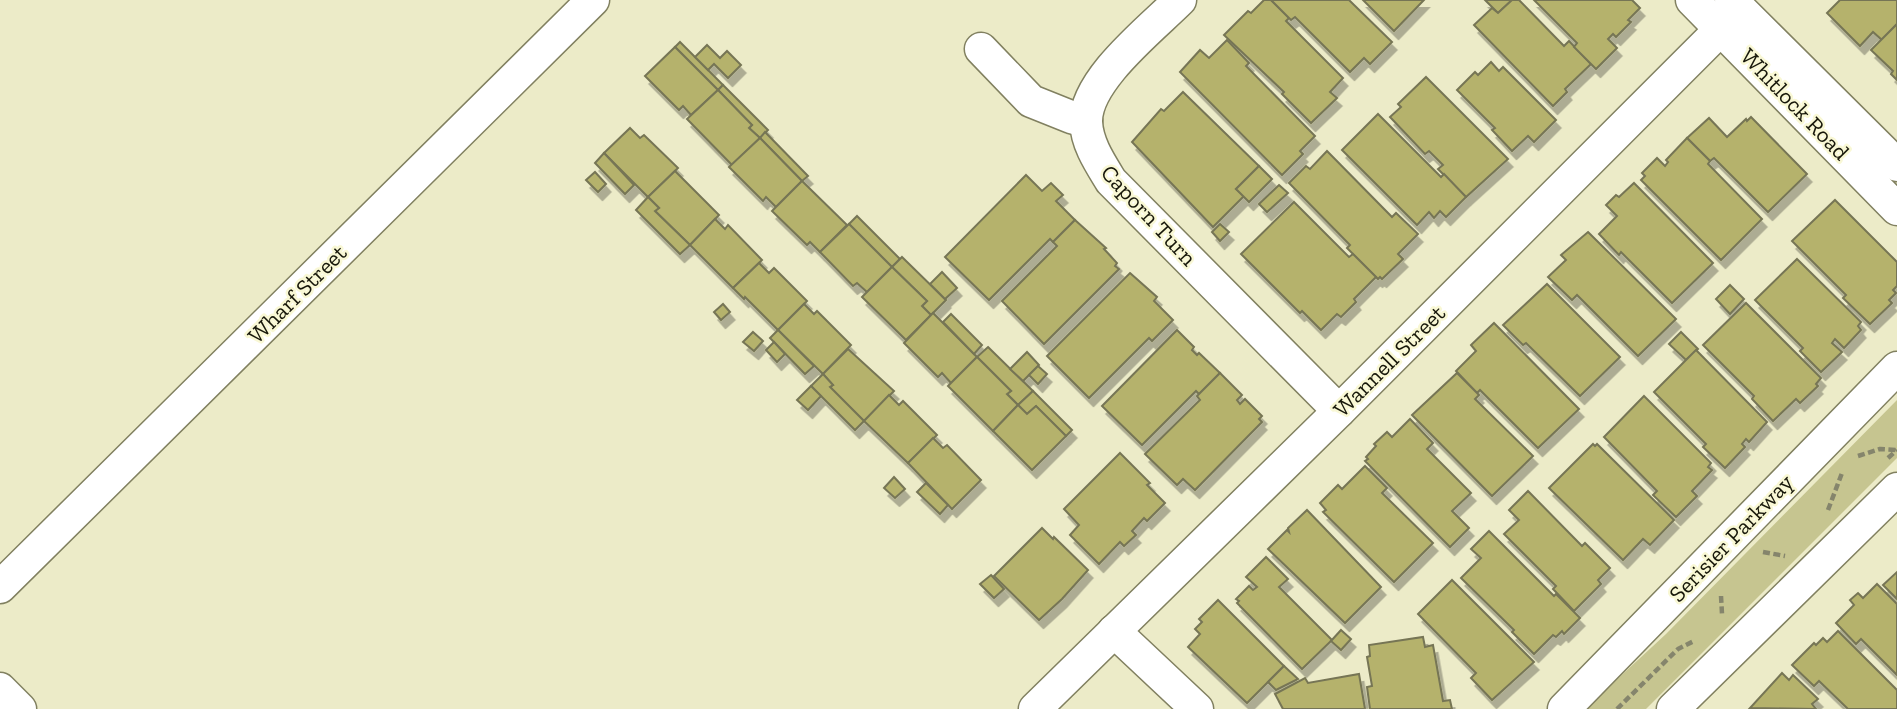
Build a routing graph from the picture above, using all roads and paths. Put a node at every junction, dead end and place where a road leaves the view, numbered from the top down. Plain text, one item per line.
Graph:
1 (593, 0) edge
2 (1180, 0) edge
3 (1692, 0) edge
4 (1730, 13) edge
5 (981, 49) dead end
6 (1086, 121) junction
7 (1897, 165) edge
8 (1897, 209) edge
9 (1897, 368) edge
10 (1339, 411) junction
11 (1897, 450) edge
12 (1852, 462) dead end
13 (1845, 469) dead end
14 (1897, 489) edge
15 (1826, 516) dead end
16 (0, 587) edge
17 (1114, 631) junction
18 (0, 689) edge
19 (20, 709) edge
20 (1035, 709) edge
21 (1197, 709) edge
22 (1564, 709) edge
23 (1673, 709) edge

1 - 16 street, Wharf Street
2 - 6 street
3 - 4 street, Whitlock Road
4 - 7 street, Whitlock Road
4 - 8 street, Whitlock Road
4 - 10 street, Wannell Street
5 - 6 street
6 - 10 street, Caporn Turn
9 - 22 street, Serisier Parkway
10 - 17 street, Wannell Street
11 - 12 path
13 - 15 path
14 - 23 street
17 - 20 street, Wannell Street
17 - 21 street
18 - 19 street

